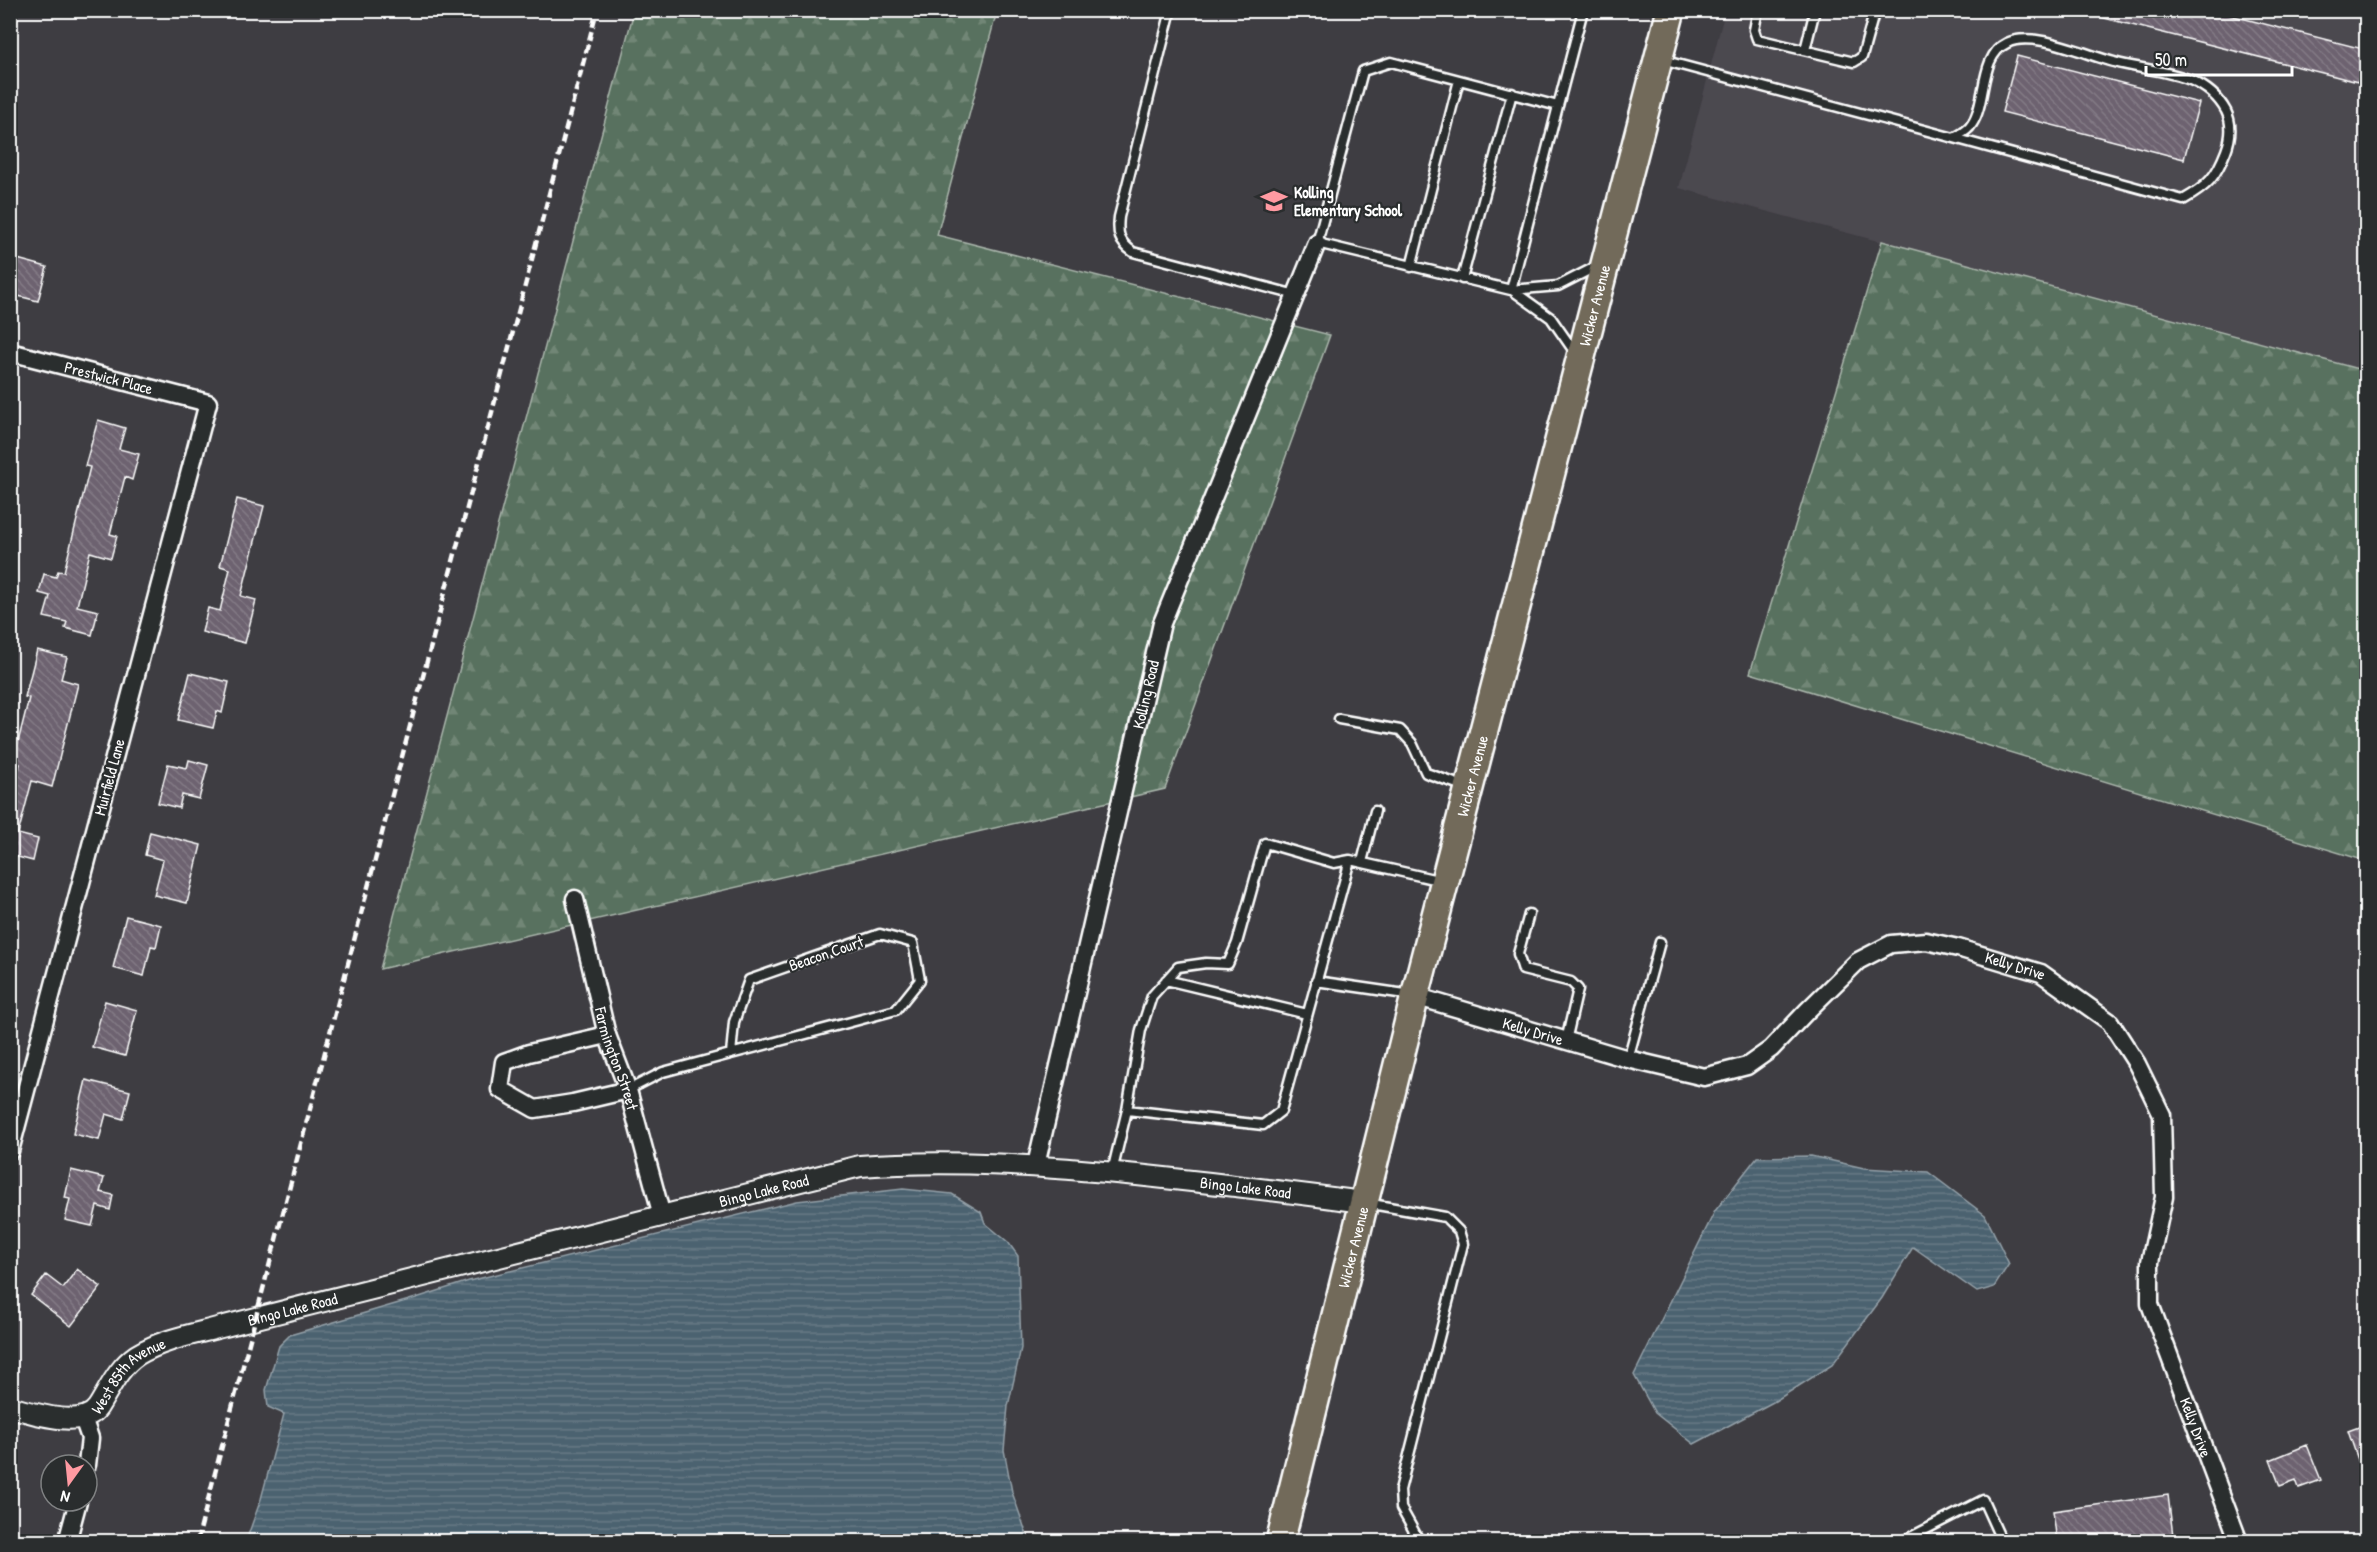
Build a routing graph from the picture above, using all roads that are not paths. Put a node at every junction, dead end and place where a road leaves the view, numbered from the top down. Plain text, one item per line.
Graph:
1 (1171, 10) edge
2 (1582, 10) edge
3 (1671, 10) edge
4 (1758, 10) edge
5 (1815, 10) edge
6 (1875, 10) edge
7 (1805, 50) junction
8 (1658, 59) junction
9 (1459, 80) junction
10 (1512, 93) junction
11 (1558, 106) junction
12 (1954, 138) junction
13 (1317, 243) junction
14 (1606, 262) junction
15 (1411, 267) junction
16 (1462, 279) junction
17 (1511, 290) junction
18 (1296, 295) junction
19 (10, 352) edge
20 (1580, 359) junction
21 (208, 403) joint
22 (1340, 719) dead end
23 (1470, 788) junction
24 (1375, 810) dead end
25 (1350, 860) junction
26 (1362, 862) junction
27 (1445, 882) junction
28 (574, 899) dead end
29 (1529, 914) dead end
30 (1660, 942) dead end
31 (1166, 980) junction
32 (1316, 981) junction
33 (1415, 996) junction
34 (1307, 1014) junction
35 (606, 1035) junction
36 (1566, 1041) junction
37 (731, 1054) junction
38 (1628, 1059) junction
39 (628, 1090) junction
40 (1127, 1110) junction
41 (10, 1151) edge
42 (1036, 1165) junction
43 (1112, 1173) junction
44 (1363, 1202) junction
45 (662, 1216) junction
46 (179, 1338) joint
47 (10, 1407) edge
48 (83, 1418) junction
49 (88, 1453) edge
50 (75, 1513) edge
51 (68, 1542) edge
52 (1280, 1542) edge
53 (1419, 1542) edge
54 (1901, 1542) edge
55 (2002, 1542) edge
56 (2239, 1542) edge

1 - 18 lane
2 - 11 lane
3 - 8 highway, Wicker Avenue
4 - 7 lane
5 - 7 lane
6 - 7 lane
8 - 12 lane
8 - 14 highway, Wicker Avenue
9 - 10 lane
9 - 13 lane
9 - 15 lane
10 - 11 lane
10 - 16 lane
11 - 17 lane
12 - 12 lane
13 - 15 lane
13 - 18 street, Kolling Road
14 - 17 lane
14 - 20 highway, Wicker Avenue
15 - 16 lane
16 - 17 lane
17 - 20 lane
18 - 42 street, Kolling Road
19 - 21 street, Prestwick Place
20 - 23 highway, Wicker Avenue
21 - 41 street, Muirfield Lane
22 - 23 lane
23 - 27 highway, Wicker Avenue
24 - 26 lane
25 - 26 lane
25 - 31 lane
25 - 32 lane
26 - 27 lane
27 - 33 highway, Wicker Avenue
28 - 35 street, Farmington Street
29 - 36 lane
30 - 38 lane
31 - 34 lane
31 - 40 lane
32 - 33 lane
32 - 34 lane
33 - 36 street, Kelly Drive
33 - 44 highway, Wicker Avenue
34 - 40 lane
35 - 39 street, Farmington Street
35 - 39 street, Beacon Court
36 - 38 street, Kelly Drive
37 - 37 lane, Beacon Court
37 - 39 lane, Beacon Court
38 - 56 street, Kelly Drive
39 - 45 street, Farmington Street
40 - 43 lane
42 - 43 street, Bingo Lake Road
42 - 45 street, Bingo Lake Road
43 - 44 street, Bingo Lake Road
44 - 52 highway, Wicker Avenue
44 - 53 lane
45 - 46 street, Bingo Lake Road
46 - 48 street, West 85th Avenue
47 - 48 street, West 85th Avenue
48 - 49 street
50 - 51 street
54 - 55 lane

